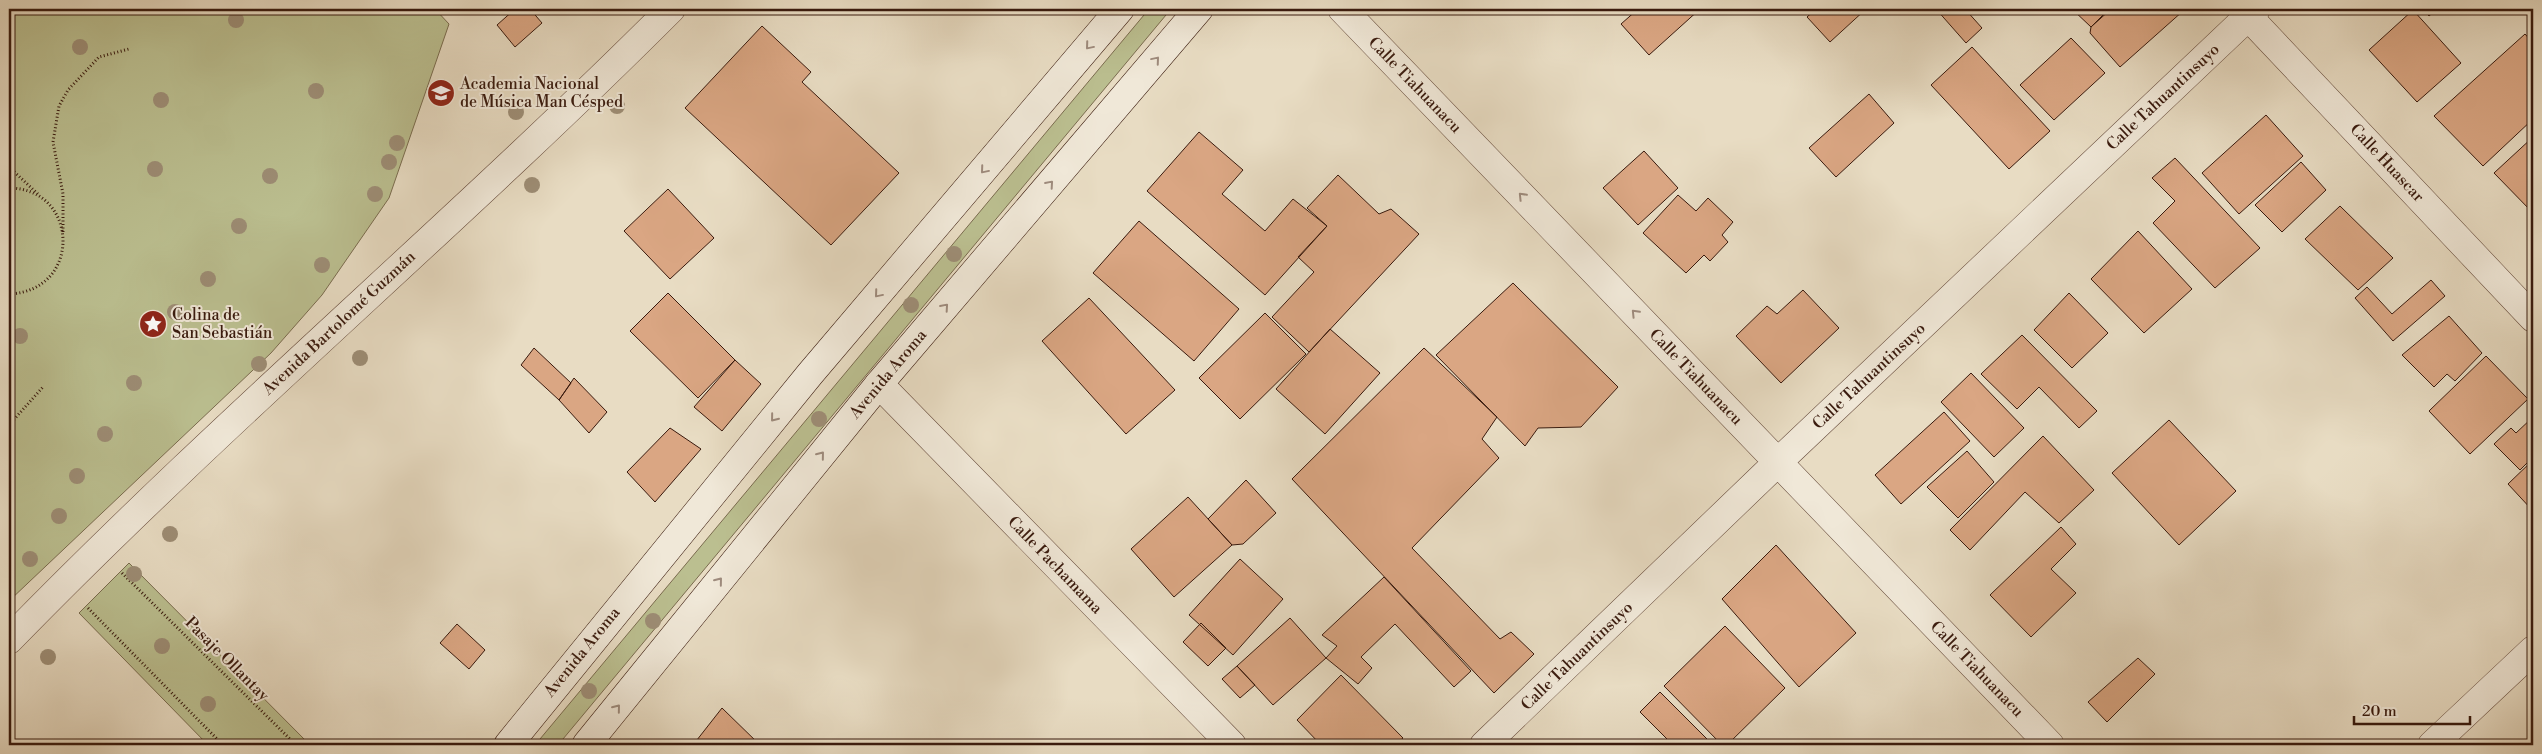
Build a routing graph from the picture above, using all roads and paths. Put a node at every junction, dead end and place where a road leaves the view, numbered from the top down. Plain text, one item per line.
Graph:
1 (671, 9) edge
2 (1120, 9) edge
3 (1199, 9) edge
4 (1342, 9) edge
5 (2248, 11) edge
6 (128, 49) dead end
7 (9, 167) edge
8 (9, 188) edge
9 (45, 200) junction
10 (63, 232) junction
11 (9, 294) edge
12 (2533, 318) edge
13 (879, 384) junction
14 (43, 387) dead end
15 (9, 425) edge
16 (1778, 462) junction
17 (140, 591) dead end
18 (104, 625) dead end
19 (9, 640) edge
20 (2533, 650) edge
21 (223, 745) edge
22 (296, 745) edge
23 (508, 745) edge
24 (586, 745) edge
25 (1232, 745) edge
26 (1484, 745) edge
27 (2050, 745) edge
28 (2432, 745) edge

1 - 19 street, Avenida Bartolomé Guzmán
2 -> 23 street, Avenida Aroma
13 -> 3 street, Avenida Aroma
16 -> 4 street, Calle Tiahuanacu
5 - 12 street, Calle Huascar
5 - 16 street, Calle Tahuantinsuyo
6 - 10 path
7 - 9 path
8 - 9 path
9 - 10 path
10 - 11 path
24 -> 13 street, Avenida Aroma
13 - 25 street, Calle Pachamama
14 - 15 path
16 - 26 street, Calle Tahuantinsuyo
16 - 27 street, Calle Tiahuanacu
17 - 22 path, Pasaje Ollantay
18 - 21 path
20 - 28 street

